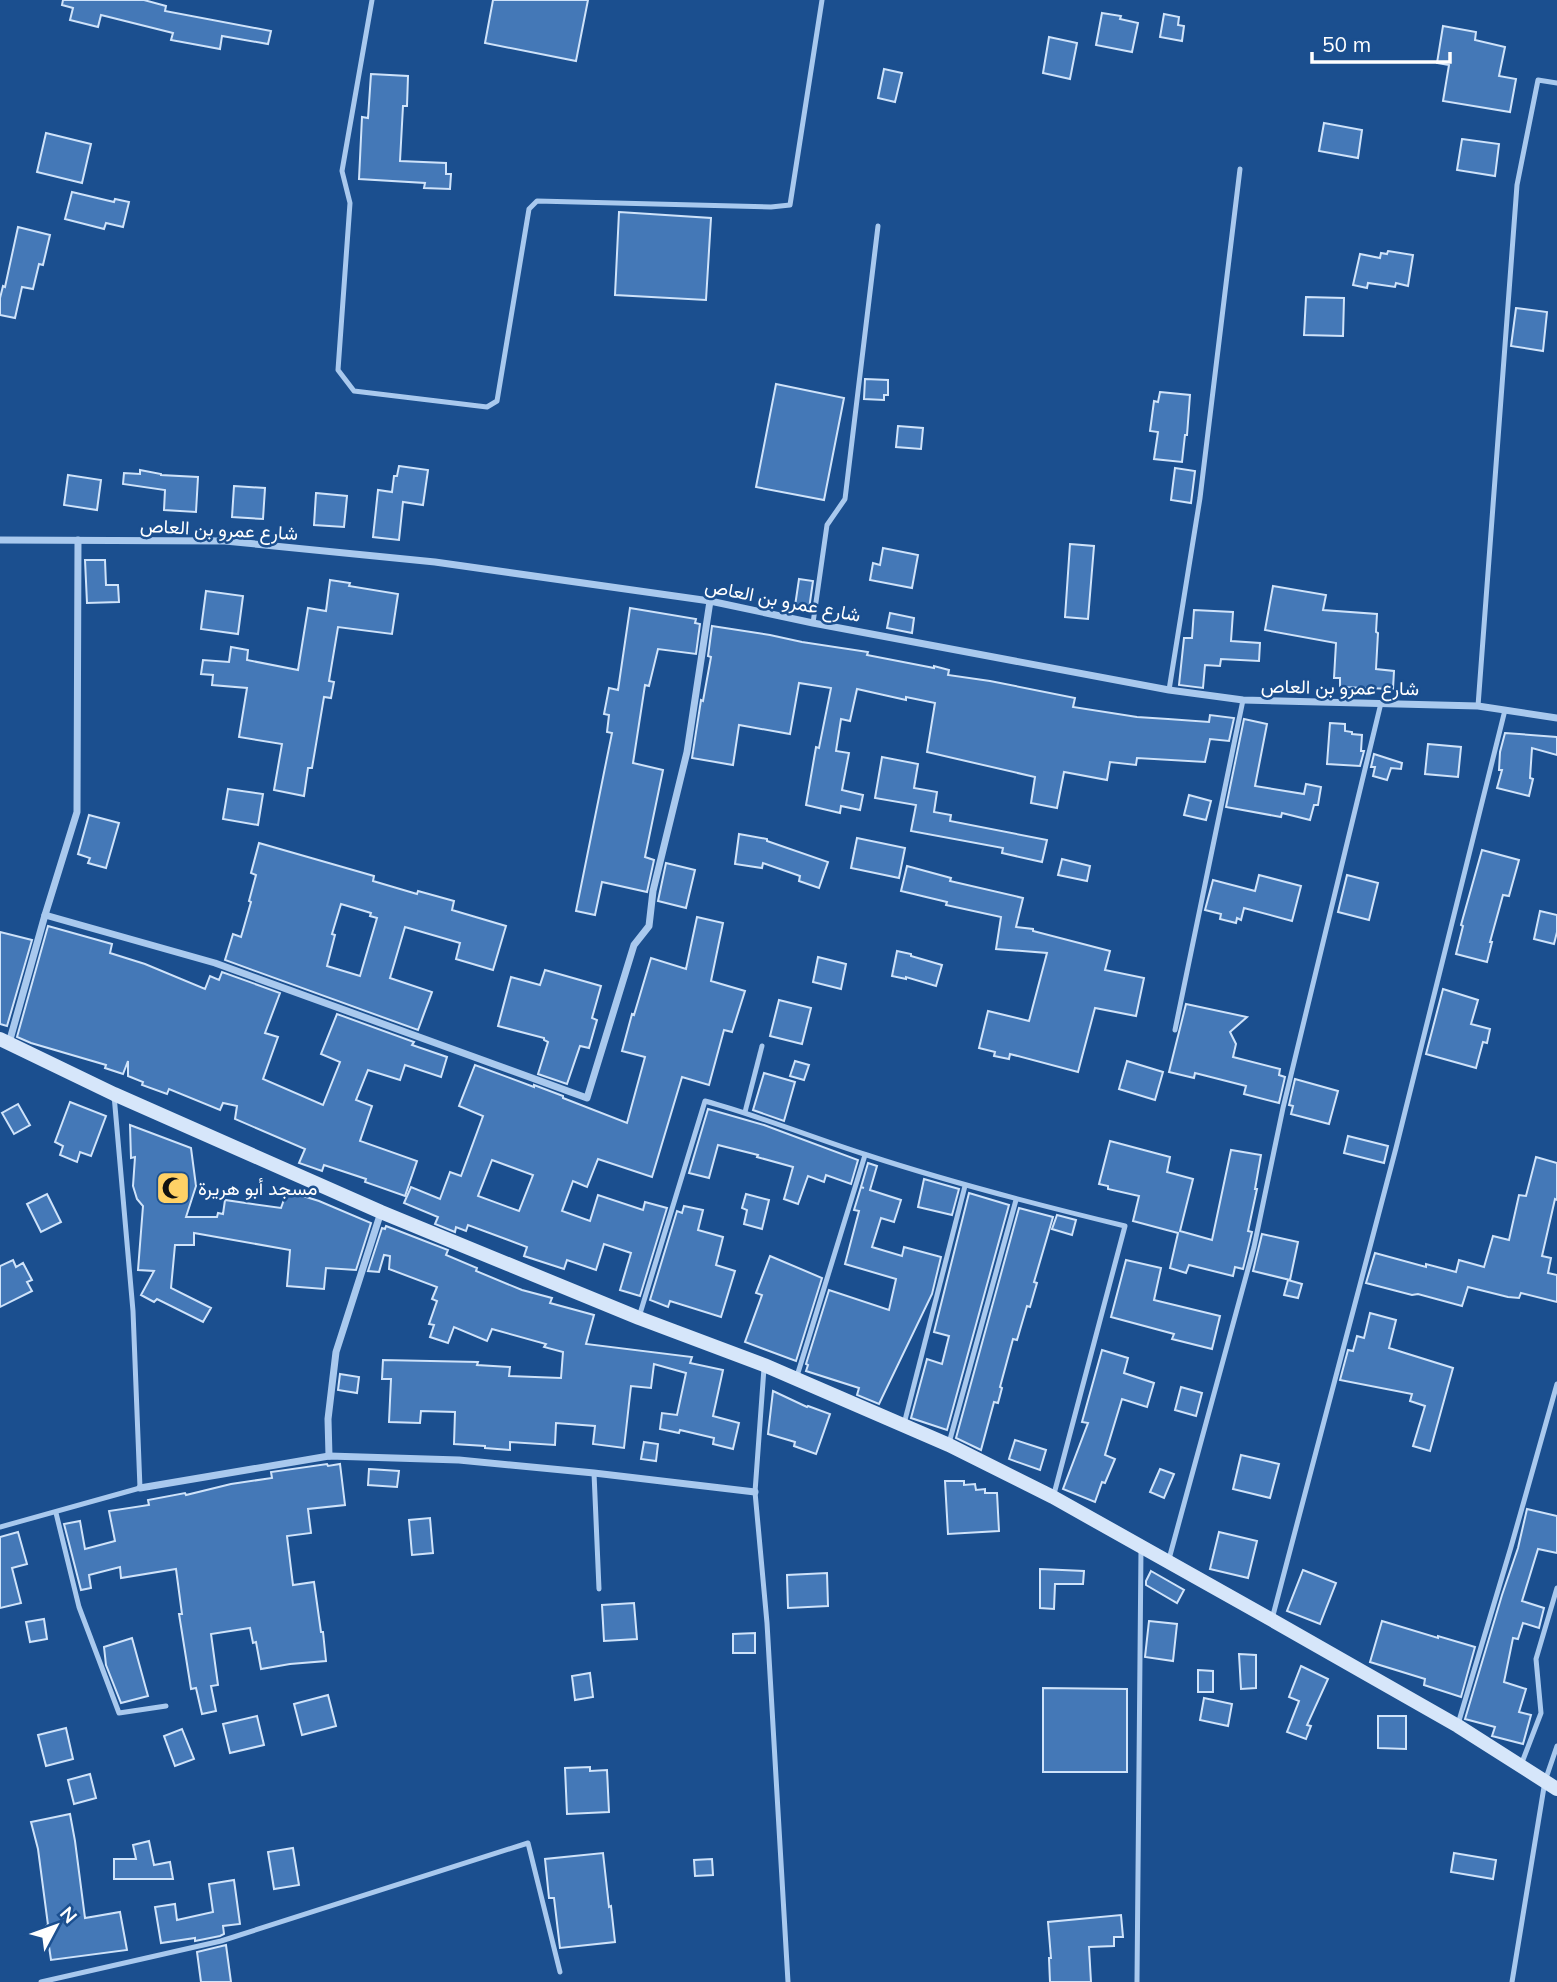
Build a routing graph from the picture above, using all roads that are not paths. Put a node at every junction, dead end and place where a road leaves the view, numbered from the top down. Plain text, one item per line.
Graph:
1 (372, 0) edge
2 (822, 0) edge
3 (1557, 83) edge
4 (1240, 169) dead end
5 (878, 226) dead end
6 (0, 540) edge
7 (78, 540) junction
8 (710, 601) junction
9 (813, 623) junction
10 (1169, 690) junction
11 (1243, 700) junction
12 (1381, 703) junction
13 (1478, 706) junction
14 (1505, 710) junction
15 (1557, 718) edge
16 (45, 915) junction
17 (1175, 1030) dead end
18 (5, 1041) edge
19 (762, 1046) dead end
20 (114, 1094) junction
21 (745, 1112) junction
22 (865, 1155) junction
23 (965, 1186) junction
24 (1016, 1200) junction
25 (381, 1212) junction
26 (639, 1318) junction
27 (764, 1365) junction
28 (796, 1378) junction
29 (1557, 1384) edge
30 (904, 1425) junction
31 (949, 1445) junction
32 (329, 1456) junction
33 (594, 1473) junction
34 (140, 1488) junction
35 (755, 1492) junction
36 (1053, 1497) junction
37 (56, 1513) junction
38 (0, 1528) edge
39 (1141, 1548) junction
40 (1168, 1563) junction
41 (1557, 1588) edge
42 (599, 1589) dead end
43 (1272, 1620) junction
44 (166, 1706) dead end
45 (1458, 1726) junction
46 (1557, 1746) edge
47 (1521, 1765) junction
48 (1551, 1785) edge
49 (560, 1972) dead end
50 (41, 1982) edge
51 (788, 1982) edge
52 (1137, 1982) edge
53 (1513, 1982) edge

1 - 2 lane
3 - 13 lane
4 - 10 lane
5 - 9 lane
6 - 7 street, شارع عمرو بن العاص
7 - 8 street, شارع عمرو بن العاص
7 - 16 street
8 - 9 street, شارع عمرو بن العاص
8 - 16 street
9 - 10 street, شارع عمرو بن العاص
10 - 11 street, شارع عمرو بن العاص
11 - 12 street, شارع عمرو بن العاص
11 - 17 lane
12 - 13 street, شارع عمرو بن العاص
12 - 40 lane
13 - 14 street, شارع عمرو بن العاص
14 - 15 street, شارع عمرو بن العاص
14 - 43 lane
16 - 18 street
18 - 20 street
19 - 21 lane
20 - 25 street
20 - 34 lane
21 - 22 lane
21 - 26 lane
22 - 23 lane
22 - 28 lane
23 - 24 lane
23 - 30 lane
24 - 31 lane
24 - 36 lane
25 - 26 street
25 - 32 street
26 - 27 street
27 - 28 street
27 - 35 lane
28 - 30 street
29 - 45 lane
30 - 31 street
31 - 36 street
32 - 33 street
32 - 34 street
33 - 35 street
33 - 42 lane
34 - 37 lane
35 - 51 lane
36 - 39 street
37 - 38 lane
37 - 44 lane
39 - 40 street
39 - 52 lane
40 - 43 street
41 - 47 lane
43 - 45 street
45 - 47 street
46 - 48 lane
47 - 48 street
48 - 53 lane
49 - 50 lane

